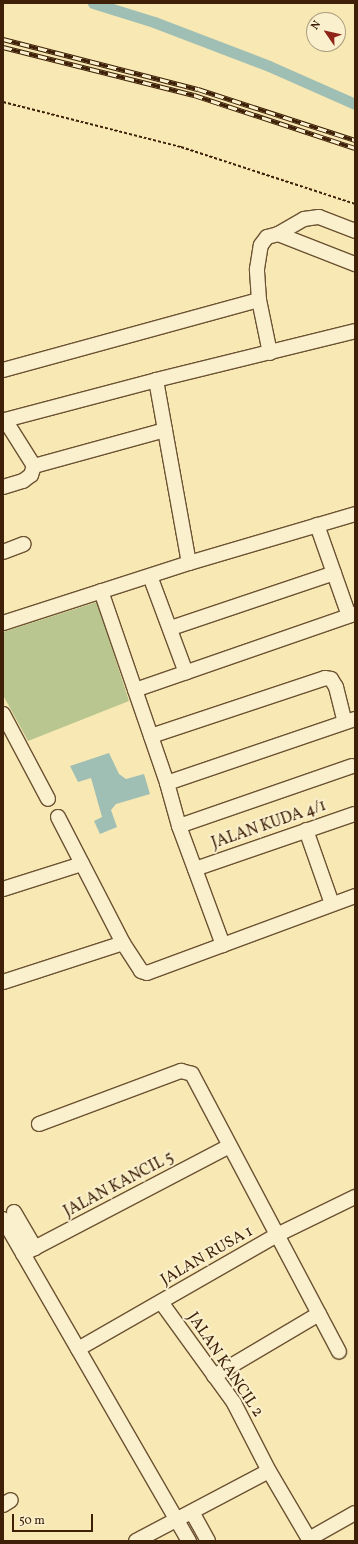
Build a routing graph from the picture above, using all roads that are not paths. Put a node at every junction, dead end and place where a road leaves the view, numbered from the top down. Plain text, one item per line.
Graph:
1 (355, 230) edge
2 (278, 234) junction
3 (355, 264) edge
4 (259, 300) junction
5 (355, 331) edge
6 (270, 353) junction
7 (3, 370) edge
8 (156, 380) junction
9 (4, 417) edge
10 (165, 430) junction
11 (34, 466) junction
12 (3, 487) edge
13 (355, 514) edge
14 (317, 525) junction
15 (24, 544) dead end
16 (3, 552) edge
17 (190, 563) junction
18 (334, 573) junction
19 (150, 576) junction
20 (101, 592) junction
21 (352, 615) edge
22 (3, 623) edge
23 (171, 628) junction
24 (186, 673) junction
25 (135, 690) junction
26 (3, 714) edge
27 (350, 720) edge
28 (151, 736) junction
29 (352, 766) dead end
30 (167, 783) junction
31 (48, 799) dead end
32 (355, 814) edge
33 (58, 817) dead end
34 (179, 826) junction
35 (306, 830) junction
36 (82, 864) junction
37 (195, 869) junction
38 (3, 889) edge
39 (355, 896) edge
40 (332, 904) junction
41 (123, 943) junction
42 (223, 945) junction
43 (3, 982) edge
44 (39, 1124) dead end
45 (230, 1146) junction
46 (355, 1197) edge
47 (9, 1215) edge
48 (277, 1236) junction
49 (29, 1251) junction
50 (161, 1302) junction
51 (319, 1314) junction
52 (78, 1349) junction
53 (339, 1352) dead end
54 (214, 1376) junction
55 (269, 1471) junction
56 (192, 1512) junction
57 (355, 1514) edge
58 (177, 1520) junction
59 (310, 1540) edge
60 (136, 1541) edge
61 (188, 1541) edge
62 (208, 1541) edge

1 - 2 street
2 - 3 street
2 - 4 street
4 - 6 street
4 - 7 street
5 - 6 street
6 - 8 street
8 - 9 street
8 - 10 street
9 - 11 street
10 - 11 street
10 - 17 street
11 - 12 street
13 - 14 street
14 - 17 street
14 - 18 street
15 - 16 street
17 - 19 street
18 - 21 street
18 - 23 street
19 - 20 street
19 - 23 street
20 - 22 street
20 - 25 street
21 - 24 street
23 - 24 street
24 - 25 street
25 - 28 street
26 - 31 street
27 - 28 street
27 - 30 street
28 - 30 street
29 - 34 street
30 - 34 street
32 - 35 street, JALAN KUDA 4/1
33 - 36 street
34 - 37 street
35 - 37 street, JALAN KUDA 4/1
35 - 40 street
36 - 38 street
36 - 41 street
37 - 42 street
39 - 40 street
40 - 42 street
41 - 42 street
41 - 43 street
44 - 45 street
45 - 48 street
45 - 49 street, JALAN KANCIL 5
46 - 48 street, JALAN RUSA 1
47 - 49 street
48 - 50 street, JALAN RUSA 1
48 - 51 street
49 - 52 street
50 - 52 street, JALAN RUSA 1
50 - 54 street, JALAN KANCIL 2
51 - 53 street
51 - 54 street
52 - 58 street
54 - 55 street, JALAN KANCIL 2
55 - 56 street
55 - 59 street, JALAN KANCIL 2
56 - 58 street
56 - 62 street
57 - 59 street
58 - 60 street
58 - 61 street

